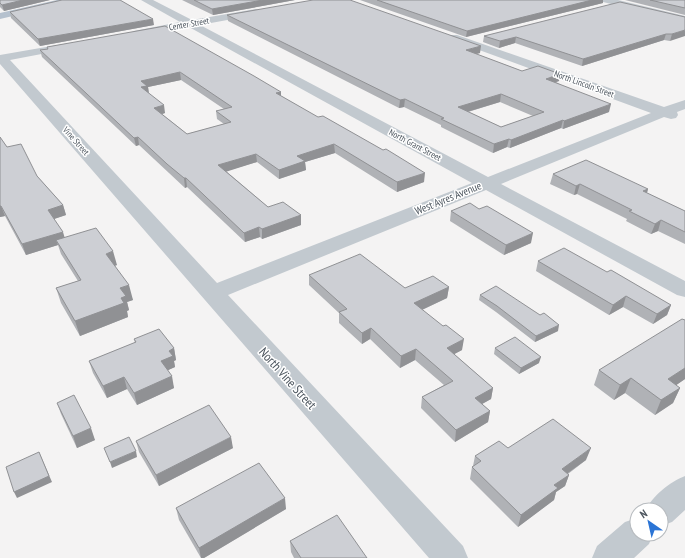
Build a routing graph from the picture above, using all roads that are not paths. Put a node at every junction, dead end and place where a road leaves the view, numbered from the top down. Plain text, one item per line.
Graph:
1 (70, 0) edge
2 (146, 0) edge
3 (606, 0) edge
4 (619, 3) junction
5 (597, 9) edge
6 (266, 10) edge
7 (0, 16) edge
8 (685, 19) edge
9 (190, 24) junction
10 (444, 34) edge
11 (125, 36) edge
12 (483, 38) dead end
13 (466, 42) junction
14 (78, 44) edge
15 (0, 58) edge
16 (685, 104) edge
17 (664, 113) junction
18 (685, 120) edge
19 (486, 182) junction
20 (126, 197) joint
21 (685, 290) edge
22 (212, 293) junction
23 (685, 490) edge
24 (669, 505) edge
25 (629, 540) edge
26 (451, 558) edge
27 (609, 558) edge

1 - 7 main road
2 - 9 street, North Grant Street
3 - 4 street
4 - 5 street
4 - 8 street
6 - 9 street, Center Street
9 - 11 street, Center Street
9 - 19 street, North Grant Street
10 - 13 street, North Lincoln Street
12 - 13 street
13 - 17 street, North Lincoln Street
14 - 15 street
15 - 20 street, Vine Street
16 - 17 street, West Ayres Avenue
17 - 18 street, North Lincoln Street
17 - 19 street, West Ayres Avenue
19 - 21 street, North Grant Street
19 - 22 street, West Ayres Avenue
20 - 22 street, North Vine Street
22 - 26 street, North Vine Street
23 - 24 street
25 - 27 street

